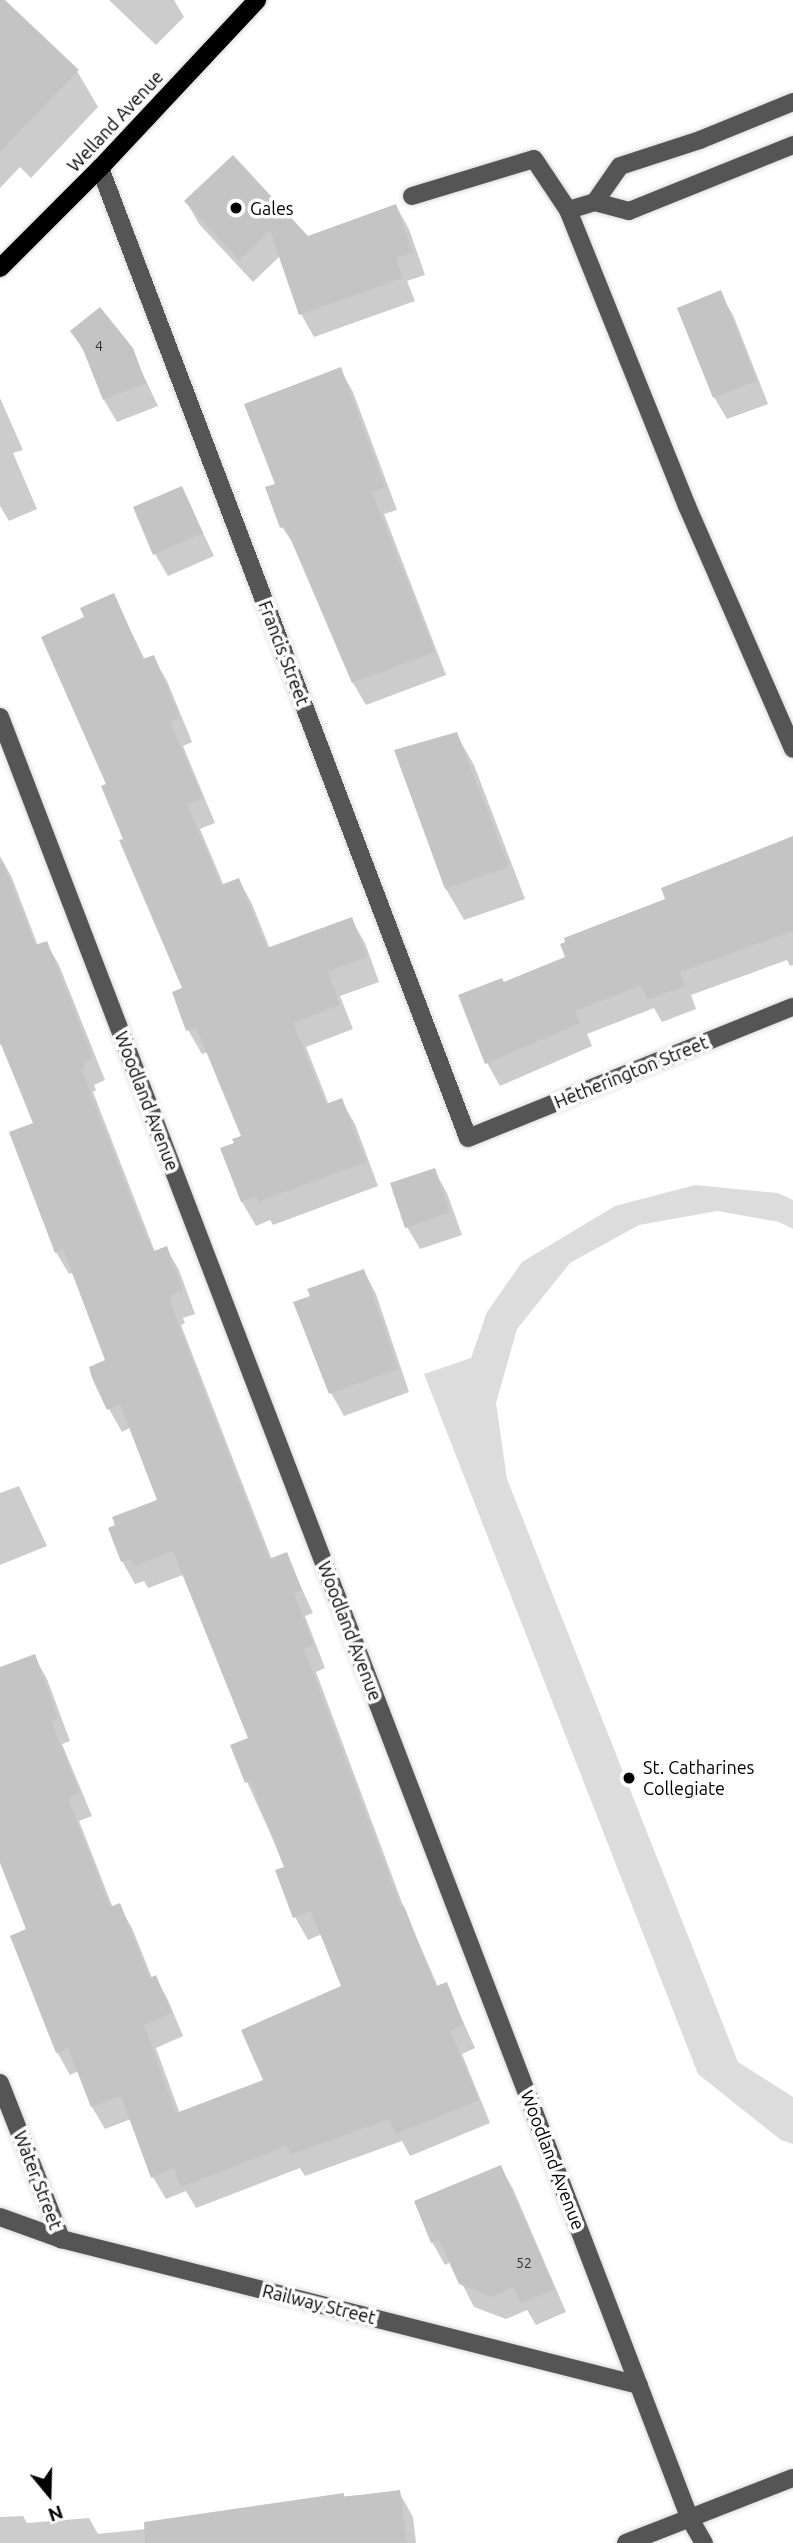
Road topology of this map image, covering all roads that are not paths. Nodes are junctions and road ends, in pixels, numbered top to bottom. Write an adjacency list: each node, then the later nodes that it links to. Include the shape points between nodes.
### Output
1 (257, 0): 4 (main road, Welland Avenue)
2 (793, 102): 6 (street, via 620,166)
3 (793, 145): 6 (street, via 629,211)
4 (100, 168): 8 (main road, Welland Avenue); 12 (street, Francis Street)
5 (412, 196): 7 (street, via 534,159)
6 (594, 202): 7 (street)
7 (568, 210): 10 (street, via 687,506)
8 (0, 268)
9 (0, 717): 16 (street, Woodland Avenue)
10 (793, 749)
11 (793, 1007): 12 (street, Hetherington Street)
12 (468, 1138)
13 (0, 2082): 15 (street, Water Street)
14 (0, 2217): 15 (street, Railway Street)
15 (61, 2239): 16 (street, Railway Street)
16 (639, 2385): 18 (street, Woodland Avenue)
17 (793, 2478): 18 (street)
18 (690, 2519): 19 (street); 20 (street, Woodland Avenue)
19 (626, 2543)
20 (704, 2543)

